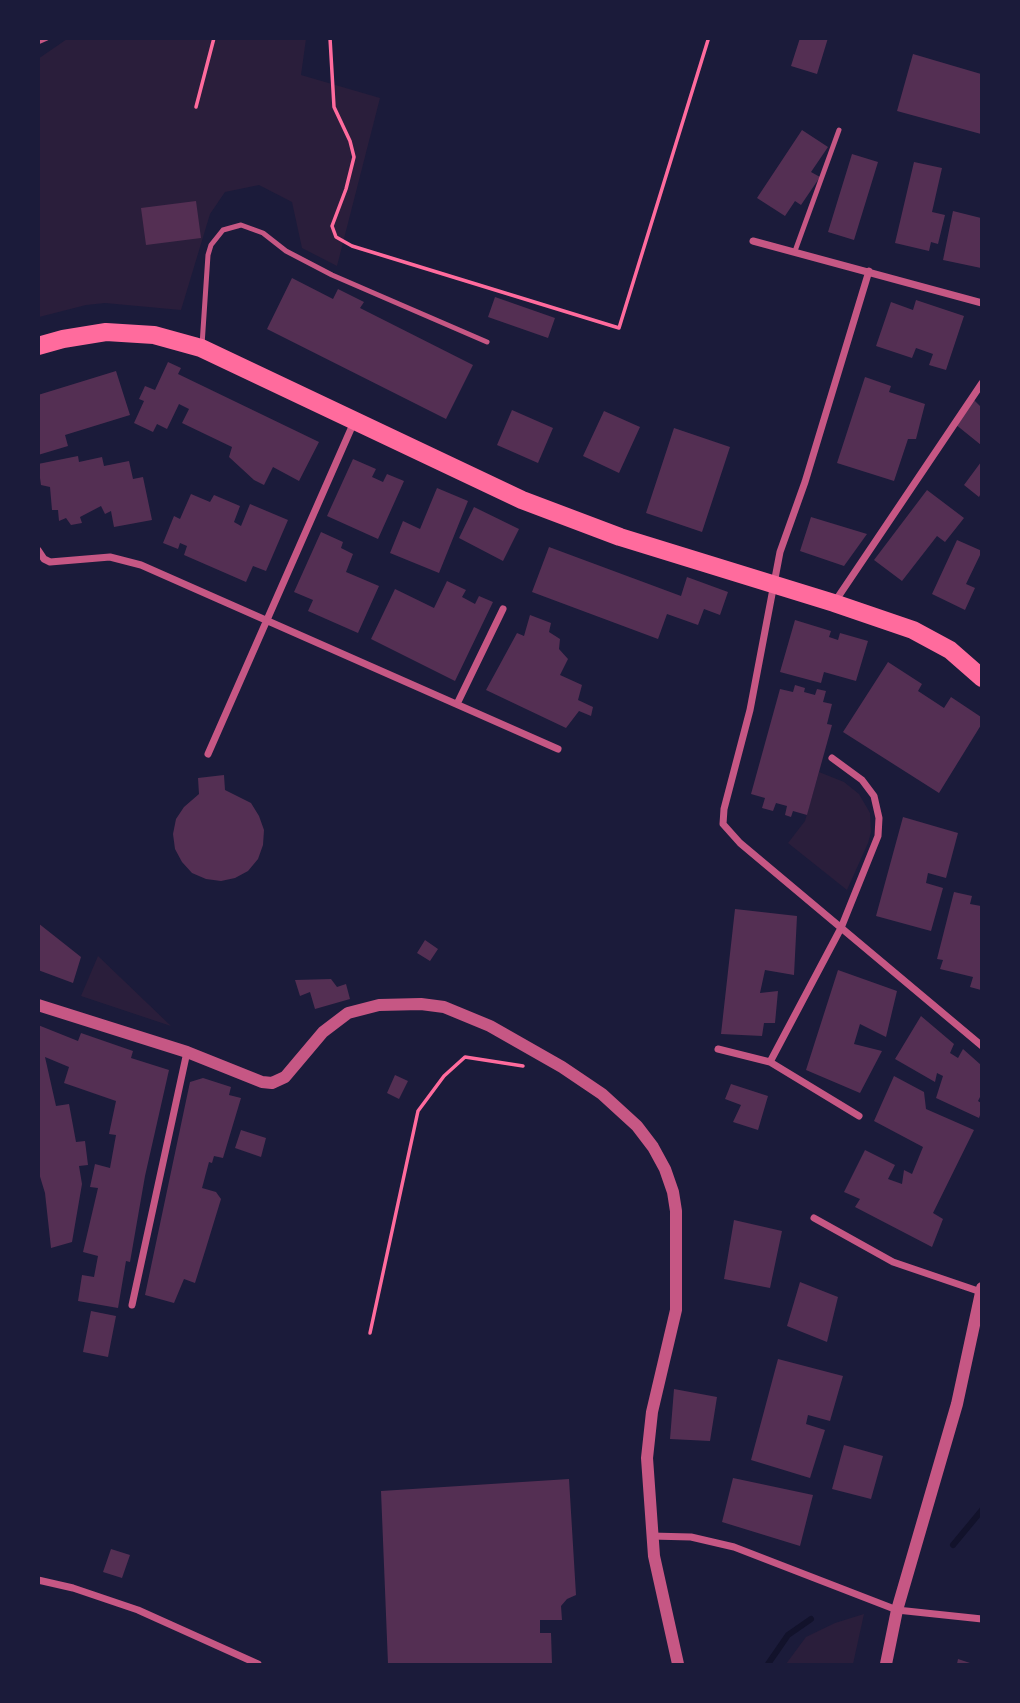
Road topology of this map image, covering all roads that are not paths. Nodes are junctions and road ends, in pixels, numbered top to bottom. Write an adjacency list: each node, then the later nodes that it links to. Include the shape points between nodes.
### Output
1 (47, 38): 2 (lane)
2 (38, 42)
3 (839, 130): 5 (lane)
4 (753, 241): 5 (street)
5 (795, 251): 6 (street)
6 (869, 271): 7 (street); 14 (street)
7 (982, 303)
8 (487, 342): 10 (lane, via 332,275 263,233 241,225 223,230 211,245)
9 (38, 346): 10 (main road, via 106,332 154,335)
10 (201, 348): 12 (main road)
11 (982, 383): 15 (street)
12 (354, 421): 14 (main road, via 560,515); 17 (street)
13 (38, 550): 17 (street, via 47,561 125,559)
14 (773, 584): 15 (main road); 23 (street, via 723,824 740,844)
15 (834, 603): 18 (main road, via 925,636 950,650)
16 (503, 609): 19 (street)
17 (264, 620): 19 (street); 21 (street)
18 (982, 678)
19 (457, 704): 20 (street)
20 (558, 749)
21 (208, 754)
22 (832, 758): 23 (street, via 868,787 877,803 880,824 877,842)
23 (841, 928): 25 (street); 28 (street)
24 (38, 1005): 27 (street)
25 (982, 1046)
26 (718, 1049): 28 (street)
27 (187, 1052): 32 (street); 33 (street, via 272,1083 285,1077 323,1032 348,1013 379,1005 444,1007 489,1026 569,1071 637,1126 668,1178 677,1230 676,1310 648,1446)
28 (770, 1062): 29 (street)
29 (859, 1116)
30 (814, 1218): 31 (street, via 886,1259)
31 (981, 1290): 35 (street, via 946,1446)
32 (132, 1306)
33 (651, 1536): 35 (street, via 691,1536 734,1547); 38 (street)
34 (38, 1580): 37 (street, via 138,1610)
35 (897, 1609): 36 (street); 39 (street)
36 (982, 1619)
37 (258, 1664)
38 (678, 1664)
39 (886, 1664)

